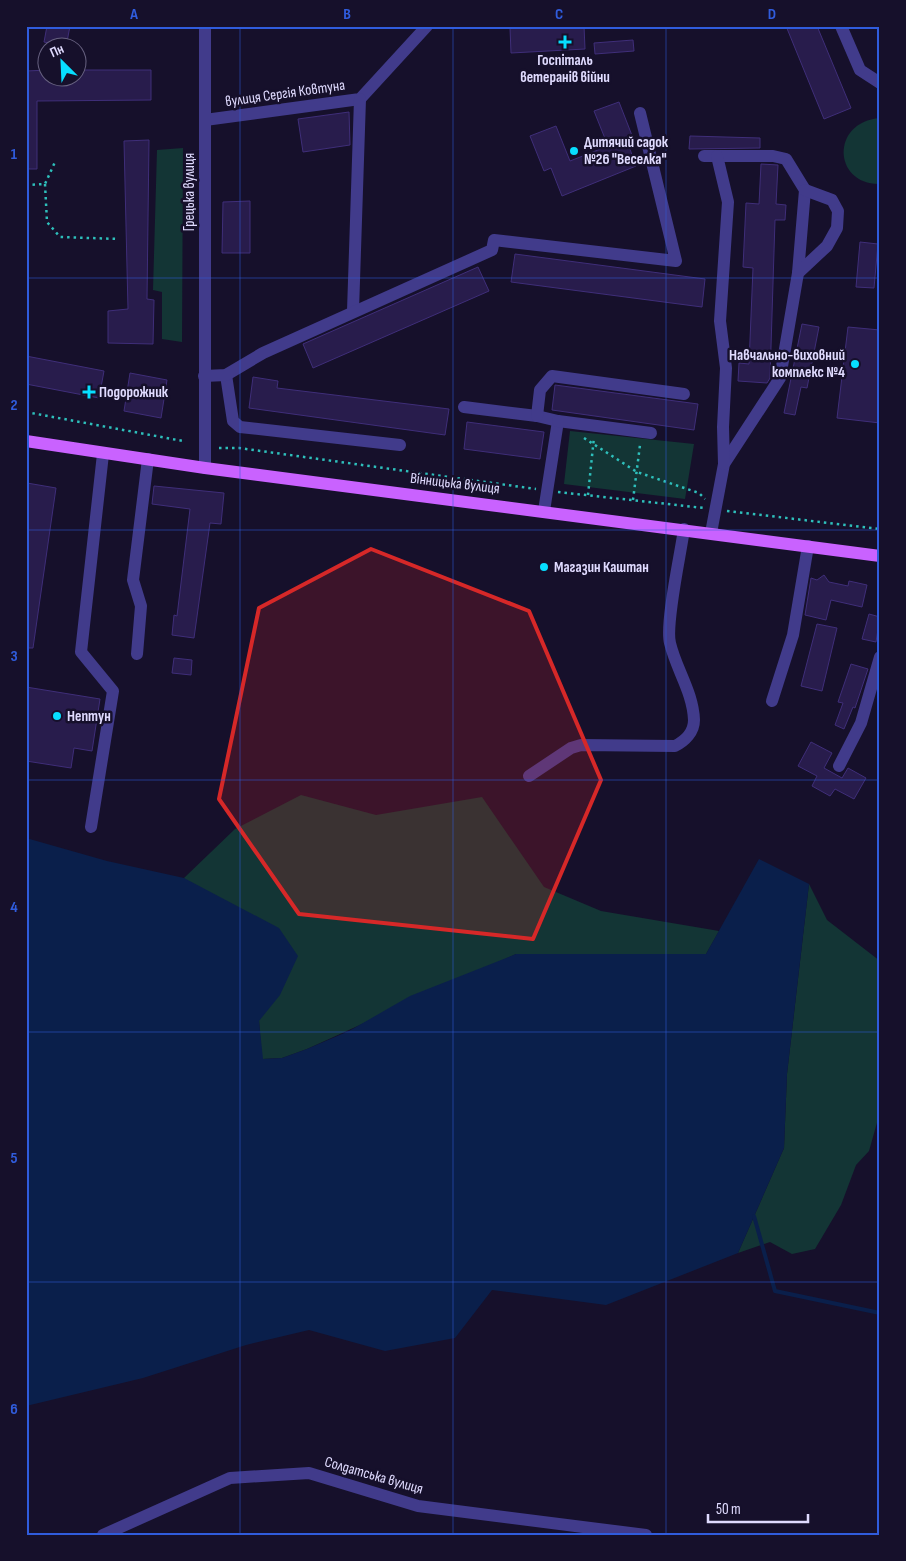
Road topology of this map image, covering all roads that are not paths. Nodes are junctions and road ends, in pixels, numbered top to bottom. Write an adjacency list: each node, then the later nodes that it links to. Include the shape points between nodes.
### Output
1 (205, 26): 7 (street, Грецька вулиця)
2 (427, 26): 5 (street, вулиця Сергія Ковтуна)
3 (841, 26): 4 (street, via 860,70)
4 (880, 83)
5 (360, 100): 7 (street, вулиця Сергія Ковтуна); 10 (street)
6 (640, 113): 10 (street, via 676,261 494,240 492,250)
7 (204, 120): 12 (street, Грецька вулиця)
8 (805, 190): 9 (street); 9 (street, via 832,200 838,211 837,228 827,246); 22 (street, via 786,159 710,156 728,202 720,322 726,368)
9 (798, 273): 22 (street, via 780,378)
10 (353, 311): 11 (street, via 263,353)
11 (226, 375): 12 (street); 19 (street, via 233,421 240,427)
12 (204, 376): 23 (street, Грецька вулиця)
13 (684, 394): 15 (street, via 552,376 540,390)
14 (464, 407): 15 (street)
15 (537, 416): 16 (street)
16 (562, 421): 17 (street); 24 (street)
17 (647, 432)
18 (26, 441): 20 (main road, Вінницька вулиця)
19 (400, 445)
20 (103, 454): 21 (main road, Вінницька вулиця); 34 (street, via 82,652 113,691)
21 (148, 460): 23 (main road, Вінницька вулиця); 29 (street, via 133,580 141,606)
22 (724, 464): 26 (street)
23 (205, 468): 24 (main road, Вінницька вулиця)
24 (544, 511): 25 (main road, Вінницька вулиця)
25 (684, 529): 26 (main road, Вінницька вулиця); 33 (street, via 669,637 689,691 694,720 692,730 675,746 581,745 571,748)
26 (711, 533): 27 (main road, Вінницька вулиця)
27 (808, 546): 28 (main road, Вінницька вулиця); 31 (street, via 793,635)
28 (880, 556)
29 (137, 654)
30 (880, 657): 32 (street, via 861,723)
31 (772, 702)
32 (839, 766)
33 (529, 776)
34 (91, 827)
35 (103, 1535): 36 (street, Солдатська вулиця, via 230,1478 309,1473 418,1506)
36 (646, 1535)

